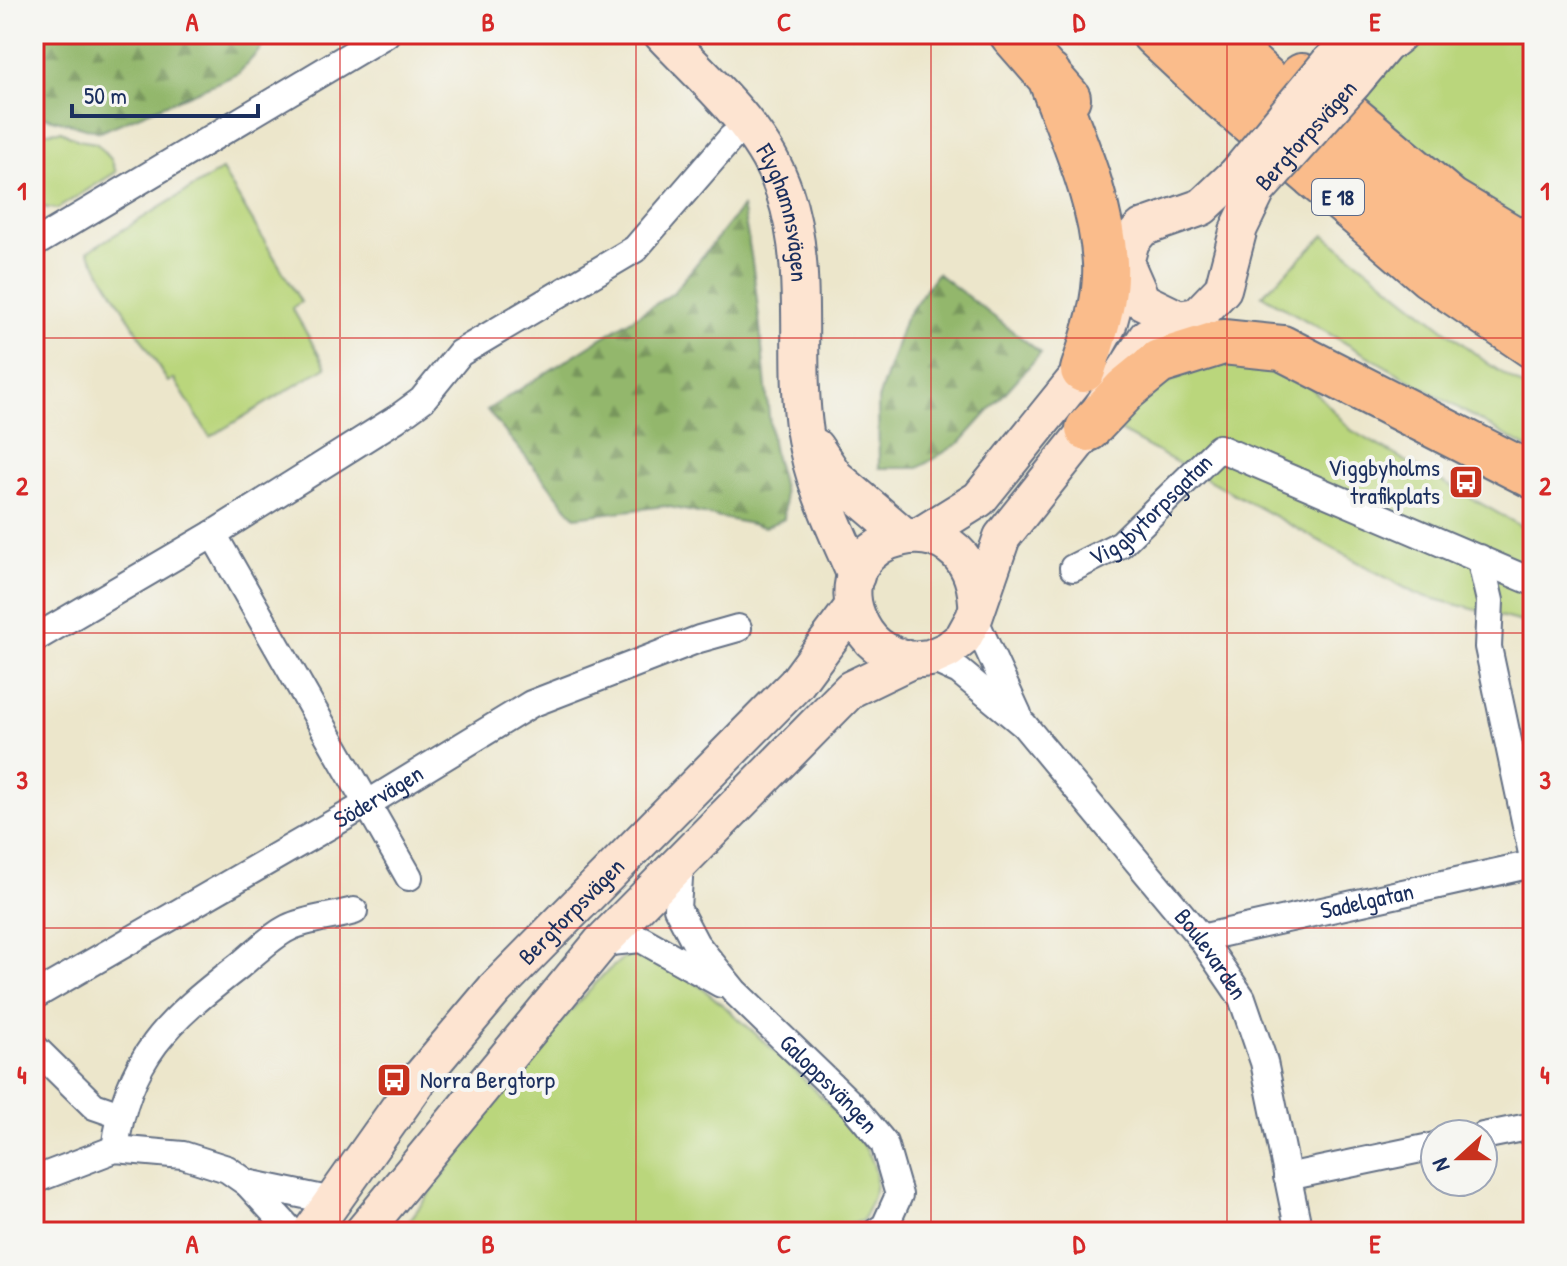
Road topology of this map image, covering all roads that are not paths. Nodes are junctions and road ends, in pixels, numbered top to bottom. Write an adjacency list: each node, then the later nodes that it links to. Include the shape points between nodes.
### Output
1 (386, 34): 13 (street)
2 (662, 34): 21 (main road, Flyghamnsvägen, via 747,123 784,190 798,259)
3 (1012, 34): 10 (highway)
4 (1154, 34): 18 (highway, E 18, via 1430,276)
5 (1216, 34): 16 (highway, E 18, via 1456,252)
6 (1252, 34): 14 (highway, via 1450,200)
7 (1359, 34): 9 (main road, Bergtorpsvägen)
8 (1399, 34): 9 (main road, Bergtorpsvägen)
9 (1341, 73): 12 (main road, Bergtorpsvägen, bridge)
10 (1049, 75): 15 (highway, via 1082,115 1114,184); 19 (highway, via 1092,191 1105,264 1099,321)
11 (731, 138): 24 (street, via 635,249 460,353 405,413)
12 (1248, 181): 15 (main road, Bergtorpsvägen, via 1202,207 1142,228); 17 (main road, Bergtorpsvägen, via 1223,289)
13 (34, 244)
14 (1533, 250)
15 (1128, 251): 17 (main road, via 1142,301); 19 (main road, Bergtorpsvägen, via 1108,325)
16 (1533, 301)
17 (1188, 317): 20 (main road, Bergtorpsvägen, via 1147,337); 22 (highway, via 1238,319 1285,333)
18 (1533, 346)
19 (1083, 370): 25 (main road, Bergtorpsvägen, via 979,499)
20 (1088, 429): 22 (highway, via 1159,362 1223,342 1282,348); 30 (main road, Bergtorpsvägen, via 1002,537)
21 (804, 433): 25 (main road, via 835,477); 29 (main road, Flyghamnsvägen)
22 (1483, 450): 23 (highway)
23 (1533, 476)
24 (213, 534): 32 (street); 35 (street)
25 (912, 535): 29 (main road, Bergtorpsvägen, via 887,541 867,557); 30 (main road, via 955,549 968,564 976,582)
26 (1480, 558): 27 (street, Viggbytorpsgatan, via 1219,448 1121,544); 28 (street, Viggbytorpsgatan); 36 (street, via 1490,601 1488,647)
27 (1073, 568)
28 (1533, 582)
29 (854, 591): 33 (main road, via 863,632 876,646 892,655); 53 (main road, Bergtorpsvägen, via 796,684 495,989 420,1078)
30 (976, 610): 33 (main road, Bergtorpsvägen, via 963,638 948,650); 34 (street, Boulevarden)
31 (738, 628): 35 (street, Södervägen, via 531,704)
32 (34, 639)
33 (920, 659): 34 (street, Boulevarden, via 959,671); 37 (main road, Bergtorpsvägen, via 851,689)
34 (1024, 725): 40 (street, Boulevarden)
35 (367, 804): 38 (street); 43 (street, Södervägen)
36 (1533, 861): 40 (street, Sadelgatan)
37 (680, 864): 41 (main road, Bergtorpsvägen); 42 (street, Galoppsvängen, via 677,908 696,944)
38 (409, 877)
39 (354, 911): 45 (street, via 288,928 201,995 156,1037)
40 (1201, 938): 50 (street, Boulevarden, via 1242,998 1264,1062)
41 (601, 943): 42 (street, Galoppsvängen, via 641,939); 56 (main road, Bergtorpsvägen)
42 (734, 991): 57 (street, Galoppsvängen, via 884,1143 899,1195 885,1226)
43 (34, 996)
44 (34, 1047): 45 (street, via 94,1106)
45 (120, 1115): 48 (street)
46 (1533, 1126): 47 (street)
47 (1499, 1133)
48 (115, 1149): 51 (street); 52 (street, via 183,1155 227,1169)
49 (1419, 1149): 50 (street)
50 (1287, 1177): 58 (street, Boulevarden)
51 (34, 1180)
52 (247, 1183): 53 (street); 54 (street)
53 (333, 1201): 55 (main road, Bergtorpsvägen)
54 (292, 1232)
55 (311, 1232)
56 (363, 1232)
57 (876, 1232)
58 (1299, 1232)

